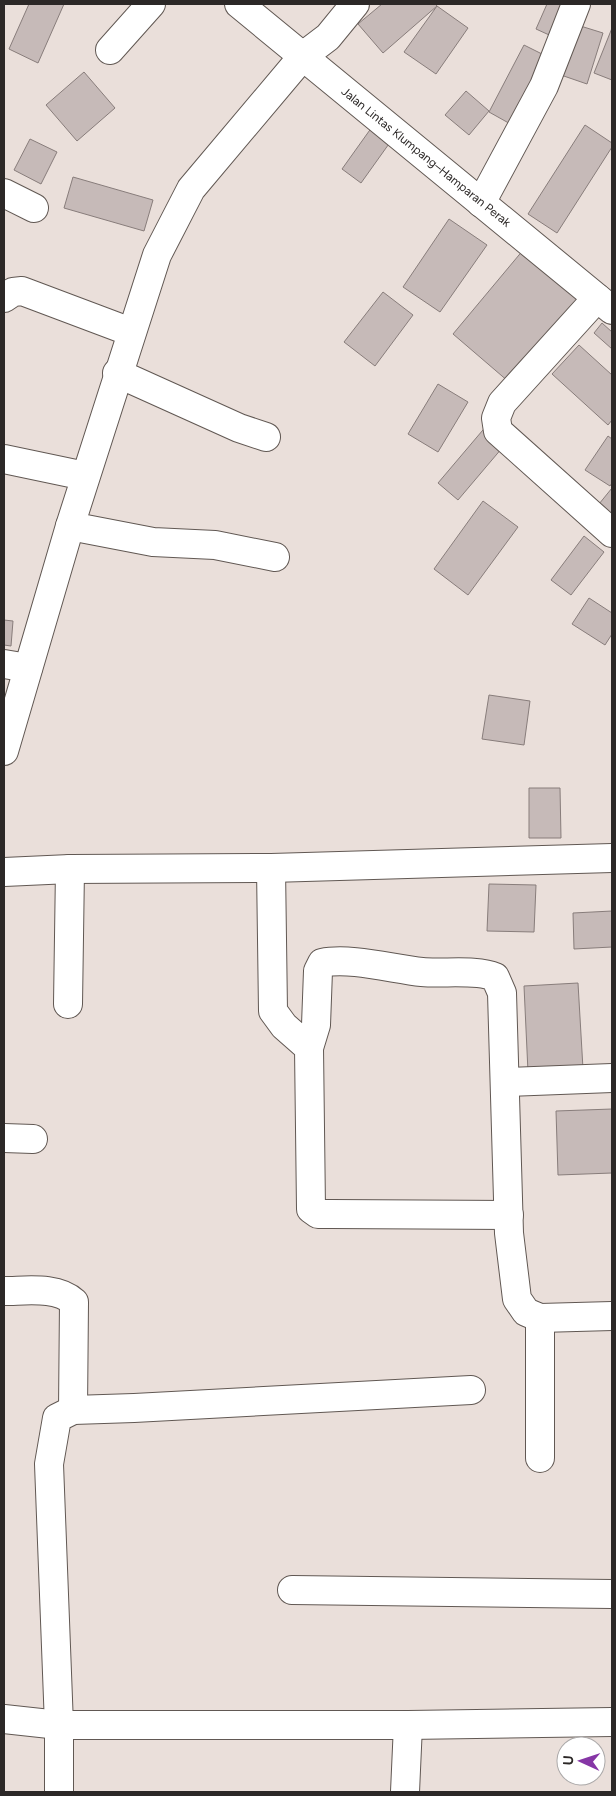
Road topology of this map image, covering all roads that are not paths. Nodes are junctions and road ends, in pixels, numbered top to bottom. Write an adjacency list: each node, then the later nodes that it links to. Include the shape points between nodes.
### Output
1 (151, 4): 5 (street)
2 (239, 4): 6 (street, Jalan Lintas Klumpang–Hamparan Perak)
3 (355, 4): 6 (street, via 328,36)
4 (576, 4): 8 (street, via 544,86)
5 (110, 50)
6 (303, 56): 8 (street, Jalan Lintas Klumpang–Hamparan Perak); 12 (street, via 191,189 157,255)
7 (4, 193): 9 (street)
8 (481, 203): 11 (street, Jalan Lintas Klumpang–Hamparan Perak)
9 (34, 208)
10 (4, 298): 12 (street, via 22,291)
11 (605, 304): 18 (street, via 502,403 496,418 498,431)
12 (131, 332): 13 (street)
13 (117, 373): 14 (street); 16 (street)
14 (266, 438)
15 (4, 459): 16 (street)
16 (85, 476): 17 (street)
17 (70, 526): 19 (street, via 153,542 215,545); 20 (street)
18 (612, 533)
19 (275, 557)
20 (16, 666): 21 (street)
21 (4, 751)
22 (612, 858): 23 (street)
23 (271, 868): 24 (street); 27 (street, via 273,1011 284,1026)
24 (70, 869): 25 (street); 26 (street)
25 (4, 872)
26 (68, 1004)
27 (309, 1048): 29 (street, via 316,1025 318,970 322,963 491,975 498,980 502,993); 32 (street, via 310,1209 318,1214)
28 (612, 1078): 29 (street)
29 (505, 1082): 32 (street)
30 (4, 1138): 31 (street)
31 (33, 1139)
32 (509, 1215): 35 (street, via 518,1299 526,1312)
33 (4, 1291): 37 (street, via 55,1292 68,1296 74,1302)
34 (612, 1316): 35 (street)
35 (540, 1318): 38 (street)
36 (471, 1390): 37 (street)
37 (73, 1410): 43 (street, via 57,1418 49,1464)
38 (540, 1458)
39 (292, 1590): 40 (street)
40 (612, 1594)
41 (4, 1719): 43 (street)
42 (612, 1722): 44 (street)
43 (59, 1725): 44 (street); 45 (street)
44 (408, 1725): 46 (street)
45 (59, 1792)
46 (405, 1792)

